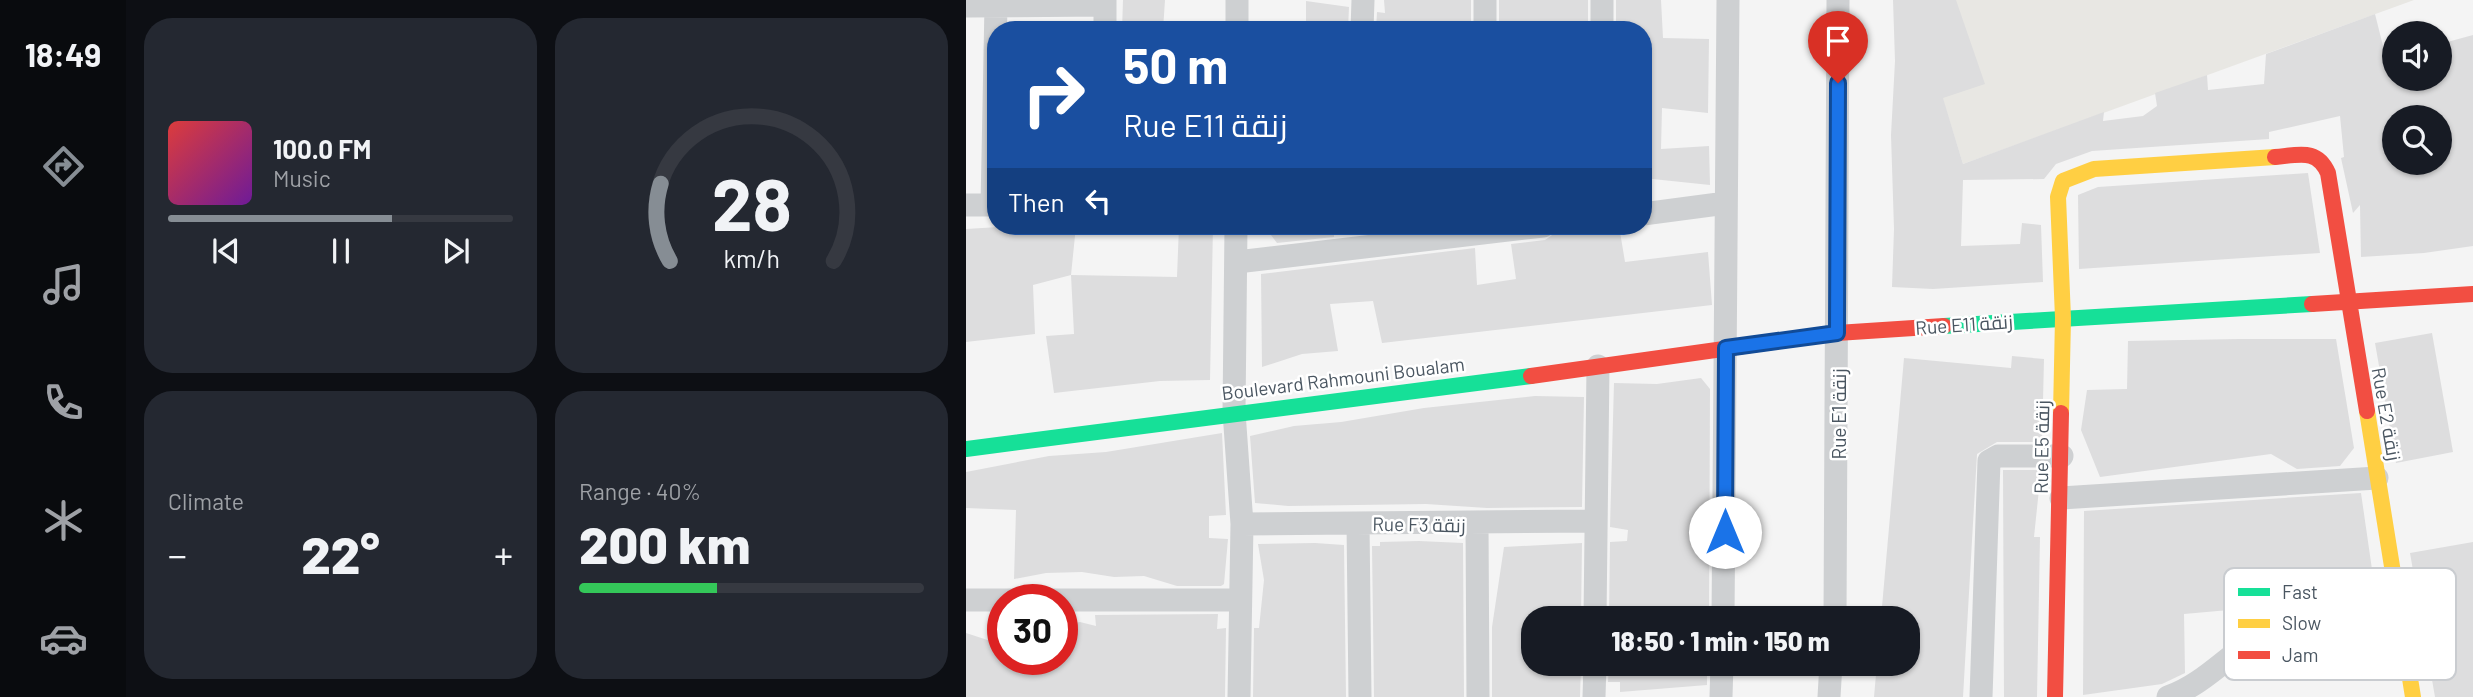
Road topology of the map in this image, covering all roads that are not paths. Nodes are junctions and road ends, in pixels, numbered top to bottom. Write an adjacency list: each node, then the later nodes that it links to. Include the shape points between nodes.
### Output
1 (1237, 0): 12 (street)
2 (1363, 0): 13 (street)
3 (1485, 0): 14 (street)
4 (1602, 0): 15 (street)
5 (1728, 0): 17 (street)
6 (1838, 0): 28 (street, Rue E1 زنقة)
7 (1105, 3): 8 (street); 11 (street)
8 (996, 5): 9 (street); 10 (street)
9 (966, 6)
10 (996, 21)
11 (1105, 21)
12 (1237, 21)
13 (1362, 21)
14 (1485, 21)
15 (1602, 21)
16 (2058, 197): 26 (street, Rue E2 زنقة, via 2063,181 2094,169 2318,156 2328,173); 27 (street, Rue E5 زنقة)
17 (1726, 203): 20 (street); 29 (street)
18 (966, 205): 19 (street)
19 (987, 205)
20 (1652, 213)
21 (1237, 235): 24 (street)
22 (1377, 235): 23 (street)
23 (1359, 236): 24 (street)
24 (1237, 262): 31 (street)
25 (2473, 294): 26 (street, Rue E11 زنقة)
26 (2346, 299): 27 (street, Rue E11 زنقة); 34 (street, Rue E2 زنقة)
27 (2063, 318): 28 (street, Rue E11 زنقة); 33 (street, Rue E5 زنقة)
28 (1837, 333): 29 (street, Rue E11 زنقة); 45 (street, Rue E1 زنقة)
29 (1726, 348): 30 (street, Boulevard Rahmouni Boualam); 44 (street)
30 (1598, 366): 31 (street, Boulevard Rahmouni Boualam); 36 (street)
31 (1234, 412): 32 (street, Boulevard Rahmouni Boualam); 38 (street)
32 (966, 449)
33 (2062, 456): 35 (street, Rue E5 زنقة); 56 (street, via 1998,456 1989,461)
34 (2377, 478): 35 (street); 40 (street, Rue E2 زنقة)
35 (2061, 498): 57 (street, Rue E5 زنقة)
36 (1596, 521): 39 (street, Rue F3 زنقة); 43 (street)
37 (1358, 523): 38 (street, Rue F3 زنقة); 39 (street, Rue F3 زنقة); 51 (street)
38 (1242, 524): 42 (street)
39 (1477, 524): 52 (street)
40 (2392, 568)
41 (966, 600): 42 (street)
42 (1241, 600): 50 (street)
43 (1595, 606)
44 (1723, 606)
45 (1835, 606)
46 (2224, 662): 58 (street)
47 (1595, 676): 53 (street)
48 (1722, 676): 54 (street)
49 (1830, 676): 55 (street)
50 (1239, 697)
51 (1360, 697)
52 (1478, 697)
53 (1594, 697)
54 (1721, 697)
55 (1829, 697)
56 (1981, 697)
57 (2055, 697)
58 (2168, 697)

